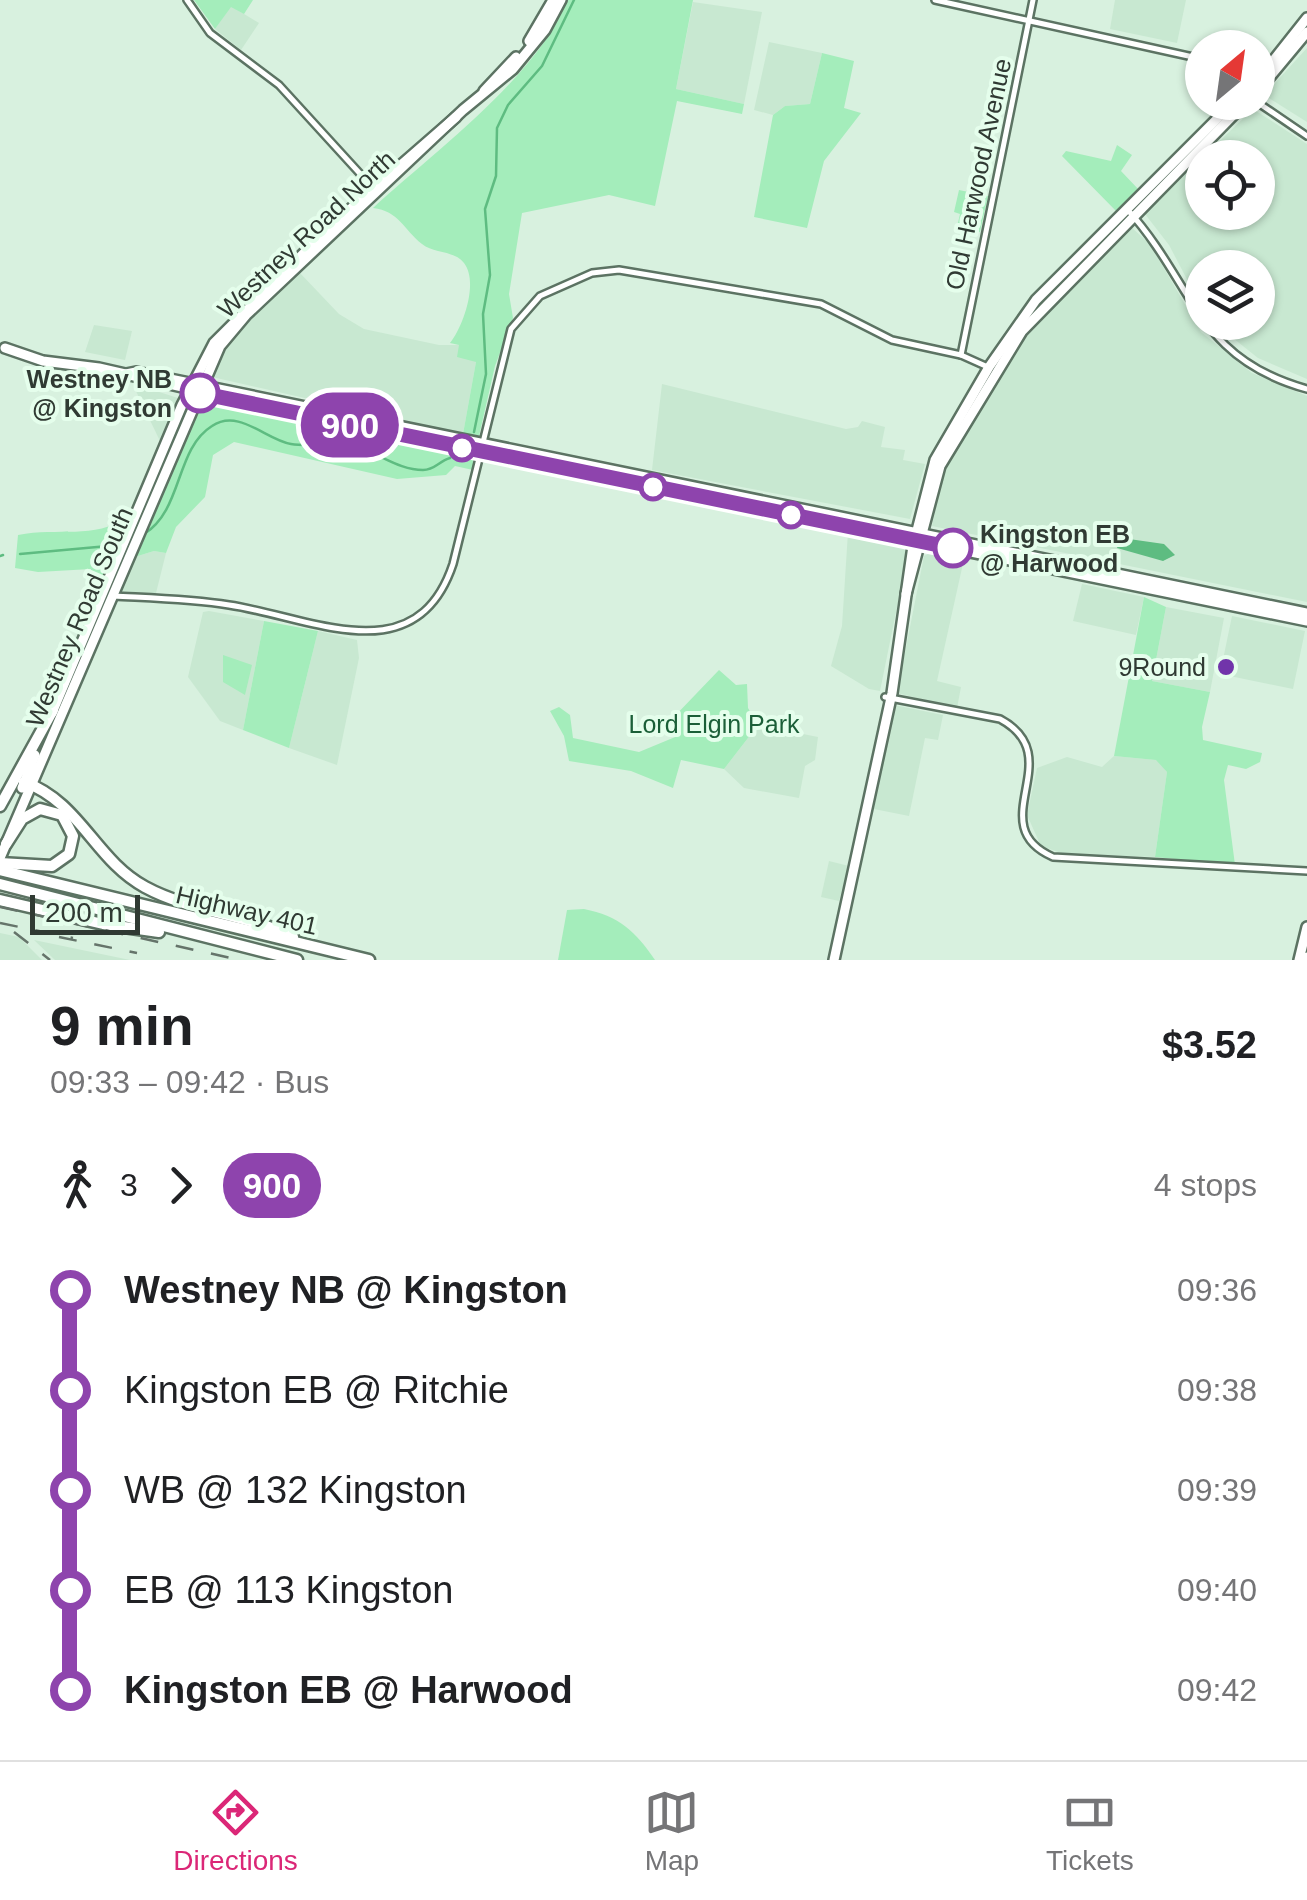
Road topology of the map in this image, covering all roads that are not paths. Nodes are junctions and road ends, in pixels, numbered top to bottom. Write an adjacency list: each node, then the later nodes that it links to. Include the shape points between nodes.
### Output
1 (187, 0): 17 (street, via 208,30 278,86)
2 (553, 0): 12 (main road, Westney Road North, via 527,44)
3 (561, 0): 12 (main road, Westney Road North, via 529,51)
4 (934, 0): 7 (street)
5 (1033, 0): 7 (street, Old Harwood Avenue)
6 (1307, 18): 10 (main road)
7 (1030, 19): 9 (street); 21 (street, Old Harwood Avenue)
8 (1307, 32): 11 (main road)
9 (1185, 55)
10 (1275, 58)
11 (1275, 70)
12 (484, 91): 17 (main road, Westney Road North)
13 (1275, 114): 16 (street)
14 (1217, 120): 18 (main road)
15 (1227, 120): 18 (main road)
16 (1307, 136)
17 (376, 190): 19 (main road, Westney Road North)
18 (1130, 213): 23 (main road, via 1049,298); 27 (street, via 1222,344 1258,370)
19 (291, 269): 22 (main road, Westney Road North); 26 (main road, Westney Road North, via 219,335)
20 (2, 348): 24 (main road)
21 (961, 356): 23 (street); 30 (street, via 892,340 821,304 620,270 592,272 540,296 519,314 505,344)
22 (209, 365): 26 (main road, Westney Road North); 28 (main road, via 212,379)
23 (993, 370): 31 (main road, via 940,466)
24 (126, 374): 25 (main road); 26 (main road)
25 (167, 386): 26 (main road); 29 (main road)
26 (195, 387): 28 (main road); 29 (main road, Westney Road South); 30 (main road); 33 (main road, Westney Road South)
27 (1307, 389)
28 (230, 390): 30 (main road)
29 (182, 405): 33 (main road, Westney Road South)
30 (483, 447): 32 (main road); 34 (main road); 38 (street, via 446,586 432,606 402,627 354,631 226,604)
31 (923, 515): 32 (main road); 35 (main road); 36 (main road)
32 (901, 529): 35 (main road)
33 (134, 532): 38 (main road, Westney Road South)
34 (888, 535): 35 (main road); 37 (main road)
35 (918, 537): 36 (main road); 37 (main road)
36 (940, 541): 37 (main road); 39 (main road); 40 (main road)
37 (914, 558): 41 (main road)
38 (106, 596): 42 (main road, Westney Road South); 43 (main road, Westney Road South)
39 (1307, 613)
40 (1307, 621)
41 (888, 698): 47 (street, via 1014,726 1031,764 1021,822 1032,844 1053,857); 53 (main road)
42 (53, 710): 43 (main road, Westney Road South); 44 (highway)
43 (27, 783): 45 (main road, Westney Road South); 52 (highway, via 66,804 108,858 145,887)
44 (0, 806)
45 (3, 842): 46 (main road, Westney Road South); 46 (highway, via 40,809 62,815 72,836 69,854 52,866)
46 (1, 865): 52 (highway, Highway 401)
47 (1307, 872)
48 (0, 884): 51 (highway, Highway 401)
49 (0, 900): 51 (highway)
50 (1307, 927): 54 (main road)
51 (219, 942): 55 (highway, Highway 401)
52 (307, 944): 56 (highway, Highway 401)
53 (837, 958)
54 (1304, 959)
55 (297, 960)
56 (369, 960)

